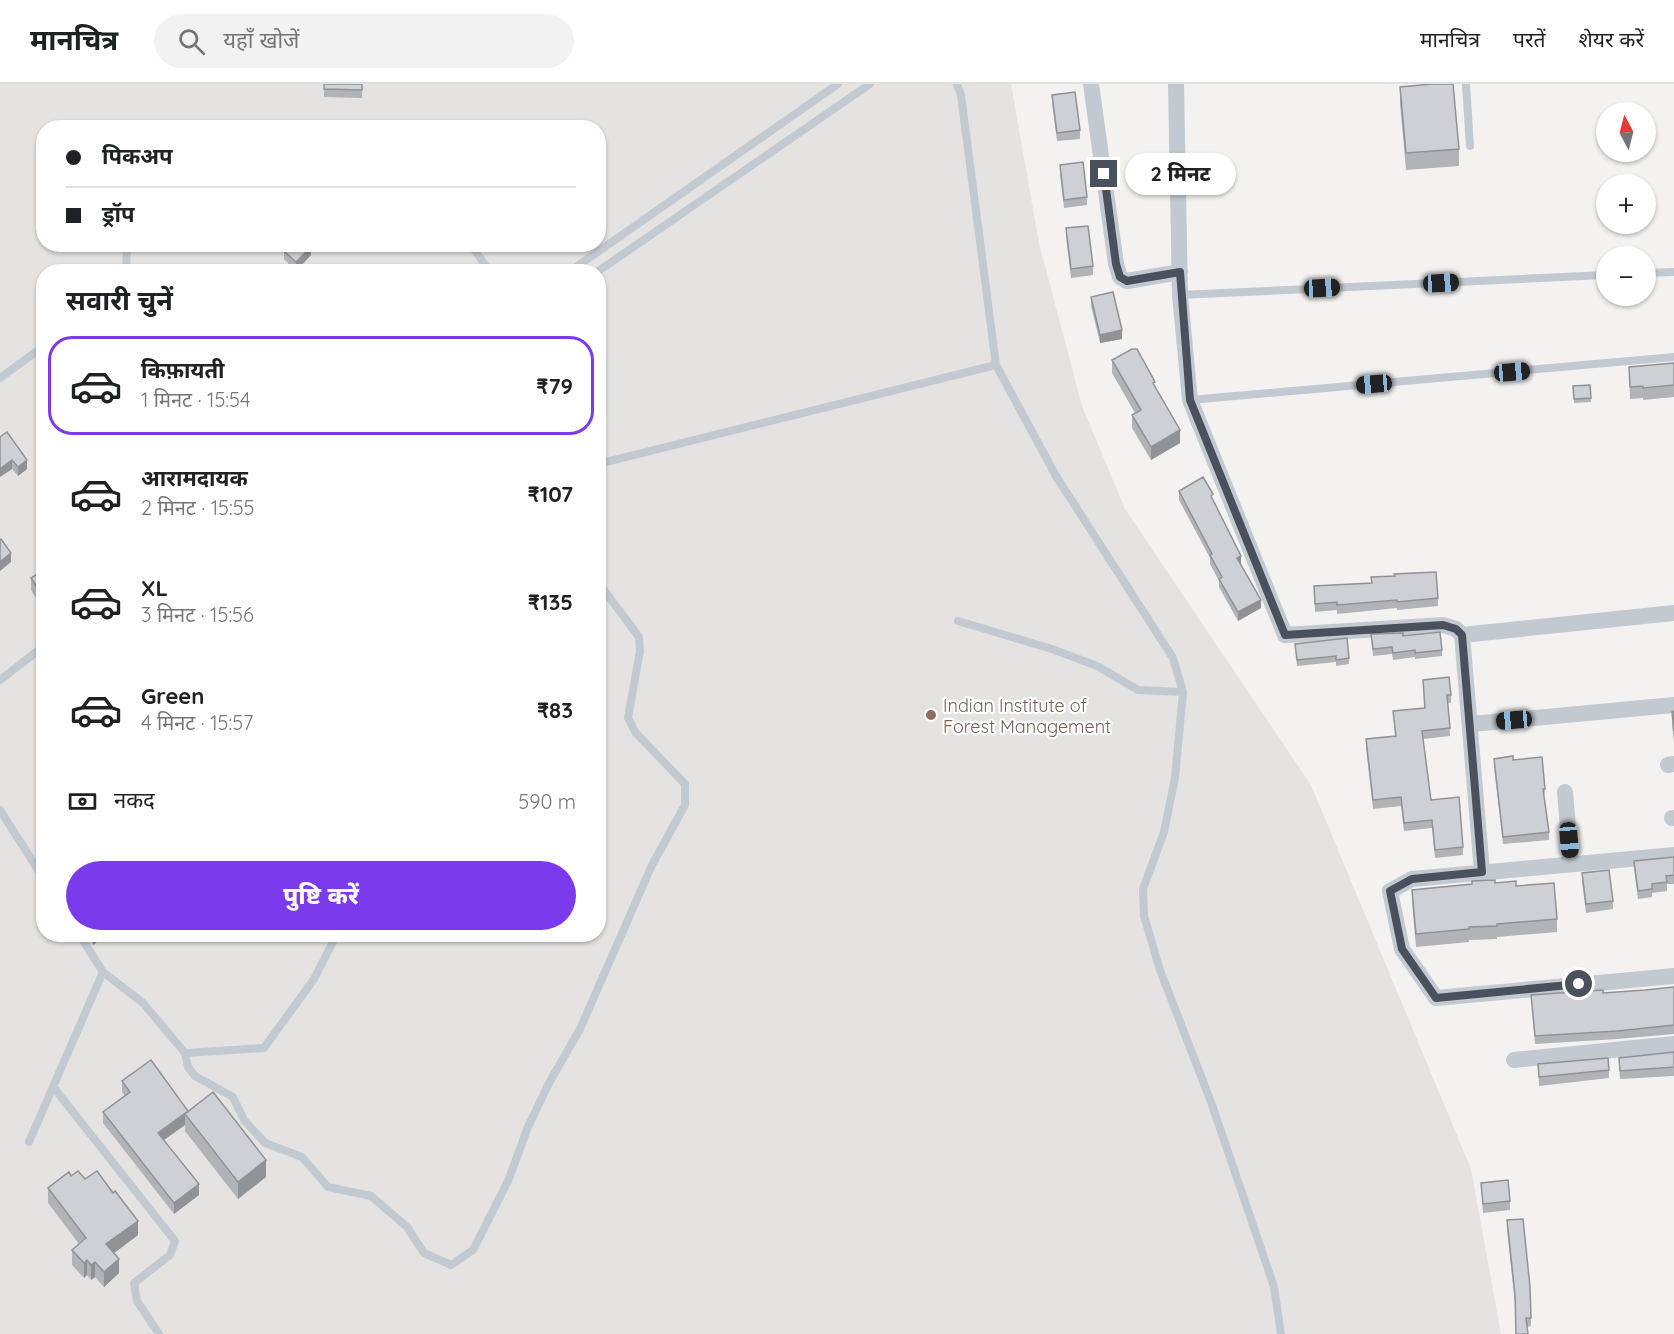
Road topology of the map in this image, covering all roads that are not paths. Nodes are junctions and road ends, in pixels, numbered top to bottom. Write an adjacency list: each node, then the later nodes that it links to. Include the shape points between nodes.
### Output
1 (838, 84): 8 (lane)
2 (870, 84): 11 (lane)
3 (957, 84): 19 (lane)
4 (1091, 84): 12 (street, via 1120,277 1127,281)
5 (1176, 84): 12 (street)
6 (1466, 84): 7 (lane)
7 (1470, 146)
8 (606, 246)
9 (598, 252): 10 (lane)
10 (580, 264)
11 (606, 266)
12 (1180, 272): 16 (street)
13 (1674, 272): 14 (lane)
14 (1656, 273)
15 (1596, 275): 16 (lane)
16 (1180, 295): 21 (street)
17 (36, 352): 20 (lane)
18 (1674, 357): 21 (lane)
19 (996, 365): 22 (lane); 29 (lane, via 1056,476 1173,657)
20 (0, 378)
21 (1190, 400): 26 (street, via 1285,635 1443,625)
22 (606, 462)
23 (606, 593): 43 (lane, via 639,637 628,718 636,732 685,783 685,805 652,865 580,1029 532,1118 508,1181 473,1250 451,1264 424,1253 407,1227 371,1196 328,1187 302,1157 265,1143 244,1120 233,1097 195,1076)
24 (1674, 613): 26 (street)
25 (958, 621): 29 (lane, via 1097,666 1138,690)
26 (1462, 635): 31 (street)
27 (36, 652): 28 (lane)
28 (0, 680)
29 (1183, 692): 48 (lane, via 1174,778 1164,832 1143,890 1144,916 1274,1287)
30 (1674, 705): 31 (street)
31 (1471, 724): 37 (street)
32 (1565, 792): 35 (street)
33 (0, 810): 36 (lane)
34 (1674, 855): 35 (street)
35 (1571, 864): 37 (street)
36 (36, 866)
37 (1482, 872): 41 (street, via 1412,879 1390,891 1402,949 1436,998)
38 (84, 942): 40 (lane)
39 (333, 942): 43 (lane, via 315,979 264,1048)
40 (103, 972): 43 (lane, via 142,1003); 45 (lane)
41 (1674, 976)
42 (1674, 1044): 44 (street)
43 (184, 1053)
44 (1514, 1060)
45 (54, 1088): 46 (lane); 47 (lane, via 175,1241 170,1255 134,1283 137,1300)
46 (29, 1142)
47 (159, 1334)
48 (1281, 1334)

